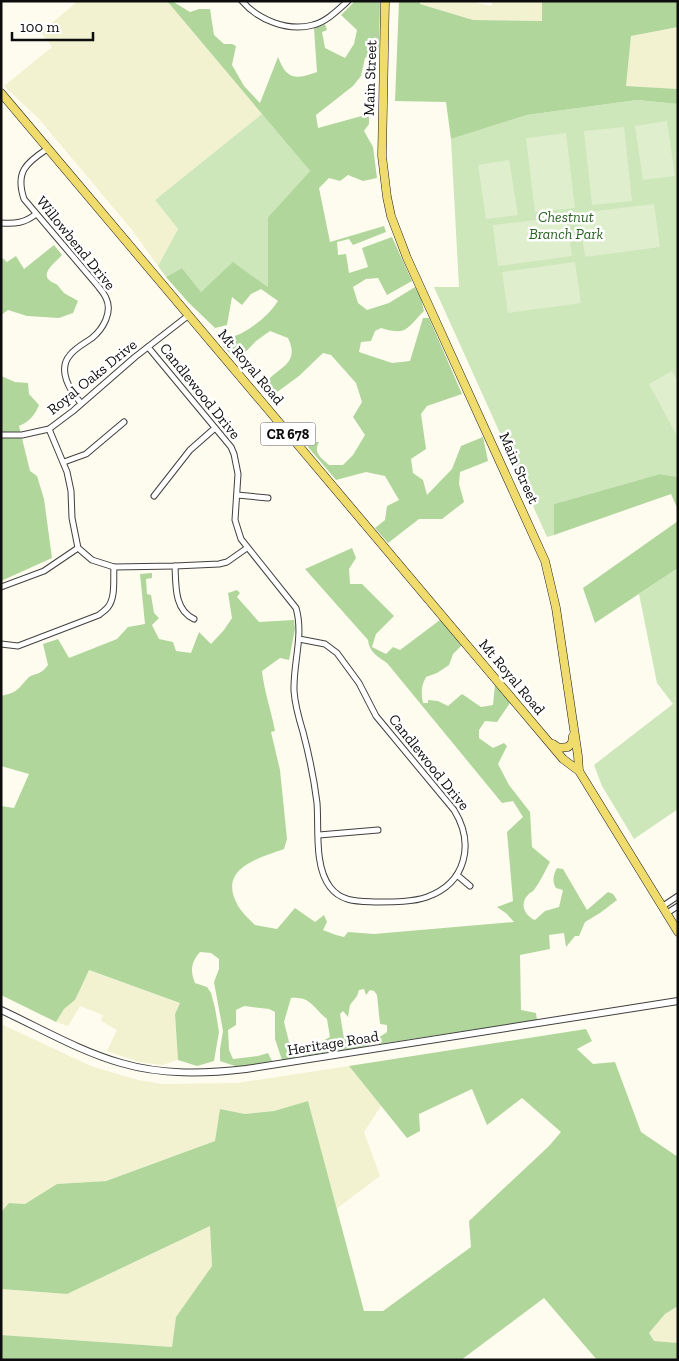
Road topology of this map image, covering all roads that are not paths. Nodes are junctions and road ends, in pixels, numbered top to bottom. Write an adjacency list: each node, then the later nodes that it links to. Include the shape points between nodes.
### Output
1 (242, 1): 2 (street, via 249,10 265,19 296,28 314,25)
2 (348, 1)
3 (386, 1): 27 (main road, Main Street, via 382,156 391,216 407,258 545,561 556,608)
4 (1, 93): 5 (main road, Mt Royal Road / CR 678)
5 (47, 149): 6 (street, Willowbend Drive, via 32,159 20,180 24,199); 8 (main road, Mt Royal Road / CR 678)
6 (36, 214): 7 (street, via 22,223); 10 (street, Willowbend Drive, via 107,298 106,322 94,337 69,355 66,363 67,384)
7 (1, 223)
8 (190, 315): 9 (street, Royal Oaks Drive); 28 (main road, Mt Royal Road / CR 678)
9 (148, 347): 10 (street, Royal Oaks Drive); 12 (street, Candlewood Drive)
10 (81, 403): 13 (street, Royal Oaks Drive)
11 (124, 422): 15 (street, via 86,454)
12 (215, 428): 16 (street, Candlewood Drive, via 234,454 238,474); 17 (street, via 190,450)
13 (48, 429): 14 (street, Royal Oaks Drive, via 22,435); 15 (street)
14 (1, 435)
15 (64, 462): 19 (street, via 70,480)
16 (237, 495): 18 (street); 20 (street, Candlewood Drive, via 236,524)
17 (154, 496)
18 (268, 498)
19 (78, 548): 22 (street, via 92,560); 23 (street, via 49,568)
20 (248, 548): 21 (street, via 227,562); 25 (street, Candlewood Drive, via 296,608)
21 (175, 566): 22 (street); 24 (street, via 179,604 188,616)
22 (114, 567): 26 (street, via 111,601 99,614 18,646)
23 (1, 587)
24 (194, 618)
25 (299, 639): 31 (street, Candlewood Drive, via 294,693 312,769); 32 (street, Candlewood Drive, via 325,644 337,653 359,683 376,716 454,810 462,822 465,844)
26 (1, 644)
27 (573, 721): 28 (main road, via 573,738 568,747 558,748); 29 (main road, Main Street)
28 (548, 740): 29 (main road, Mt Royal Road / CR 678, via 566,762)
29 (579, 771): 36 (main road, Main Street)
30 (378, 830): 31 (street)
31 (319, 835): 32 (street, Candlewood Drive, via 324,878 339,897 348,900 382,902 425,898 448,886)
32 (457, 875): 33 (street)
33 (470, 886)
34 (678, 896): 36 (street)
35 (678, 906): 36 (street)
36 (665, 909): 37 (main road, Main Street)
37 (678, 932)
38 (678, 1001): 39 (street, Heritage Road, via 246,1069 200,1073 154,1070 119,1062)
39 (1, 1010)

